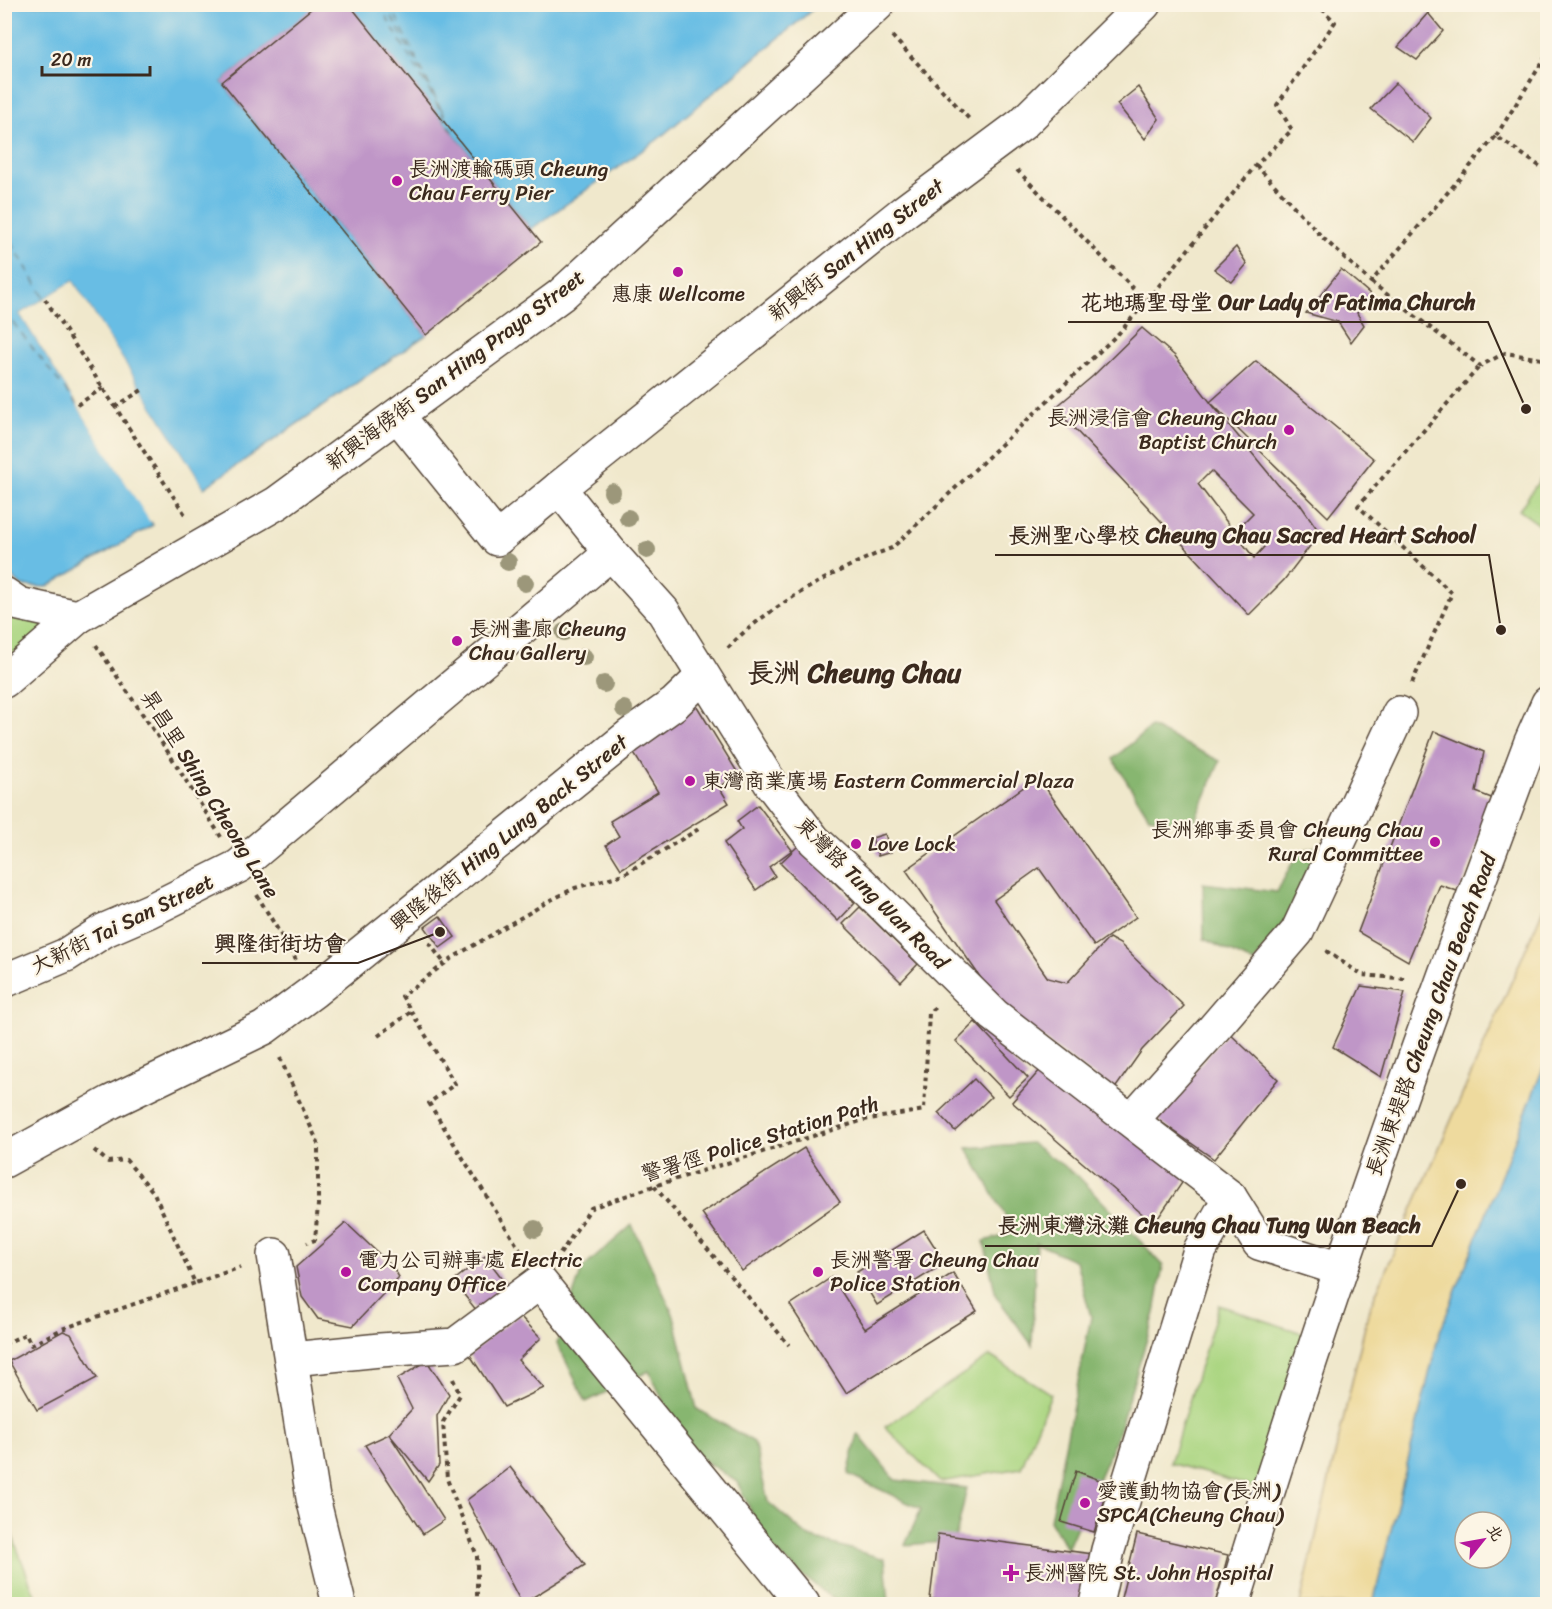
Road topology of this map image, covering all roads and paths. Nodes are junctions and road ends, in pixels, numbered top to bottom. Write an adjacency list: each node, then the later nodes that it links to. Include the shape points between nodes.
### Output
1 (878, 4): 16 (street, 新興海傍街 San Hing Praya Street, via 561,295)
2 (1144, 4): 17 (street, 新興街 San Hing Street, via 1022,124 905,210)
3 (1317, 4): 6 (path, via 1335,22 1277,105 1292,130)
4 (1548, 53): 5 (path)
5 (1496, 136): 7 (path); 8 (path)
6 (1256, 165): 8 (path, via 1323,238); 22 (path, via 1119,333 892,548 863,559 785,603 740,634)
7 (1548, 172)
8 (1371, 282): 11 (path)
9 (45, 299): 12 (path)
10 (1548, 360): 11 (path, via 1505,353)
11 (1480, 366): 25 (path, via 1358,506 1452,593)
12 (104, 388): 14 (path); 15 (path)
13 (142, 390): 15 (path)
14 (77, 405)
15 (116, 407): 18 (path)
16 (398, 416): 17 (street, via 496,539); 18 (street, 新興海傍街 San Hing Praya Street, via 277,503)
17 (559, 488): 19 (street, 東灣路 Tung Wan Road)
18 (204, 544): 21 (street, 新興海傍街 San Hing Praya Street)
19 (611, 553): 22 (street, 東灣路 Tung Wan Road, via 663,611); 27 (street, 大新街 Tai San Street)
20 (4, 594): 21 (street, via 19,604)
21 (78, 617): 23 (street, 新興海傍街 San Hing Praya Street); 27 (path, 昇昌里 Shing Cheong Lane, via 171,755)
22 (703, 676): 31 (street, 東灣路 Tung Wan Road, via 771,784 814,840); 32 (street, 興隆後街 Hing Lung Back Street, via 674,704 629,736)
23 (4, 681)
24 (1548, 703): 30 (street, 長洲東堤路 Cheung Chau Beach Road)
25 (1399, 713): 28 (street)
26 (702, 827): 33 (path, via 624,874 574,888 452,958 402,996)
27 (239, 866): 29 (street, 大新街 Tai San Street, via 105,930 66,955); 32 (path, 昇昌里 Shing Cheong Lane)
28 (1297, 932): 30 (path, via 1362,975); 36 (street)
29 (4, 981)
30 (1441, 981): 42 (street, 長洲東堤路 Cheung Chau Beach Road)
31 (965, 987): 36 (street, 東灣路 Tung Wan Road, via 994,1015); 39 (path, 警署徑 Police Station Path, via 929,1012 924,1110 864,1120)
32 (314, 991): 34 (street, 興隆後街 Hing Lung Back Street)
33 (411, 1012): 35 (path); 43 (path, via 455,1084 429,1103)
34 (264, 1028): 37 (street, 興隆後街 Hing Lung Back Street); 41 (path, via 318,1143 315,1240)
35 (378, 1036)
36 (1132, 1120): 40 (street, 東灣路 Tung Wan Road)
37 (62, 1129): 38 (street, 興隆後街 Hing Lung Back Street); 44 (path, via 108,1162 126,1160 154,1193)
38 (4, 1161)
39 (654, 1186): 43 (path, 警署徑 Police Station Path, via 591,1208); 46 (path)
40 (1230, 1197): 42 (street, 東灣路 Tung Wan Road, via 1259,1243); 52 (street, via 1200,1250 1108,1551)
41 (274, 1255): 44 (path); 48 (street)
42 (1340, 1269): 53 (street, 長洲東堤路 Cheung Chau Beach Road)
43 (540, 1282): 47 (street, via 455,1345); 51 (street)
44 (195, 1283): 45 (path, via 62,1329 31,1345 26,1334)
45 (4, 1344)
46 (789, 1345)
47 (438, 1346): 48 (street); 50 (path, via 460,1395 443,1422 447,1479 477,1556)
48 (292, 1359): 49 (street, via 313,1498)
49 (339, 1605)
50 (477, 1605)
51 (802, 1605)
52 (1096, 1605)
53 (1233, 1605)

